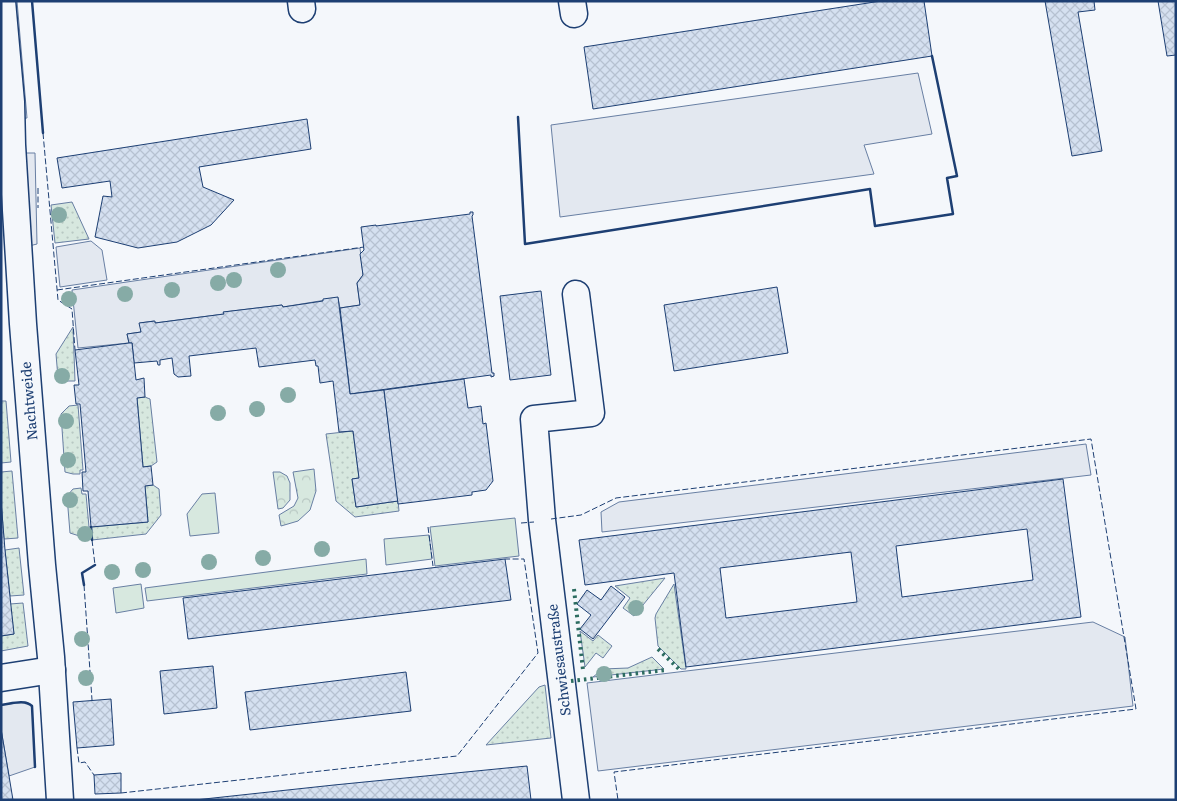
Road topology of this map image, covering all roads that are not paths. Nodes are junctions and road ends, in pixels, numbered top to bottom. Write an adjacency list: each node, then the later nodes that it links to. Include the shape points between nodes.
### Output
1 (2, 1): 3 (street, Nachtweide, via 23,324)
2 (576, 294): 6 (street, Schwiesaustraße, via 591,413 534,419 542,520)
3 (52, 670): 4 (street); 5 (street, Nachtweide)
4 (1, 678)
5 (60, 800)
6 (576, 800)

